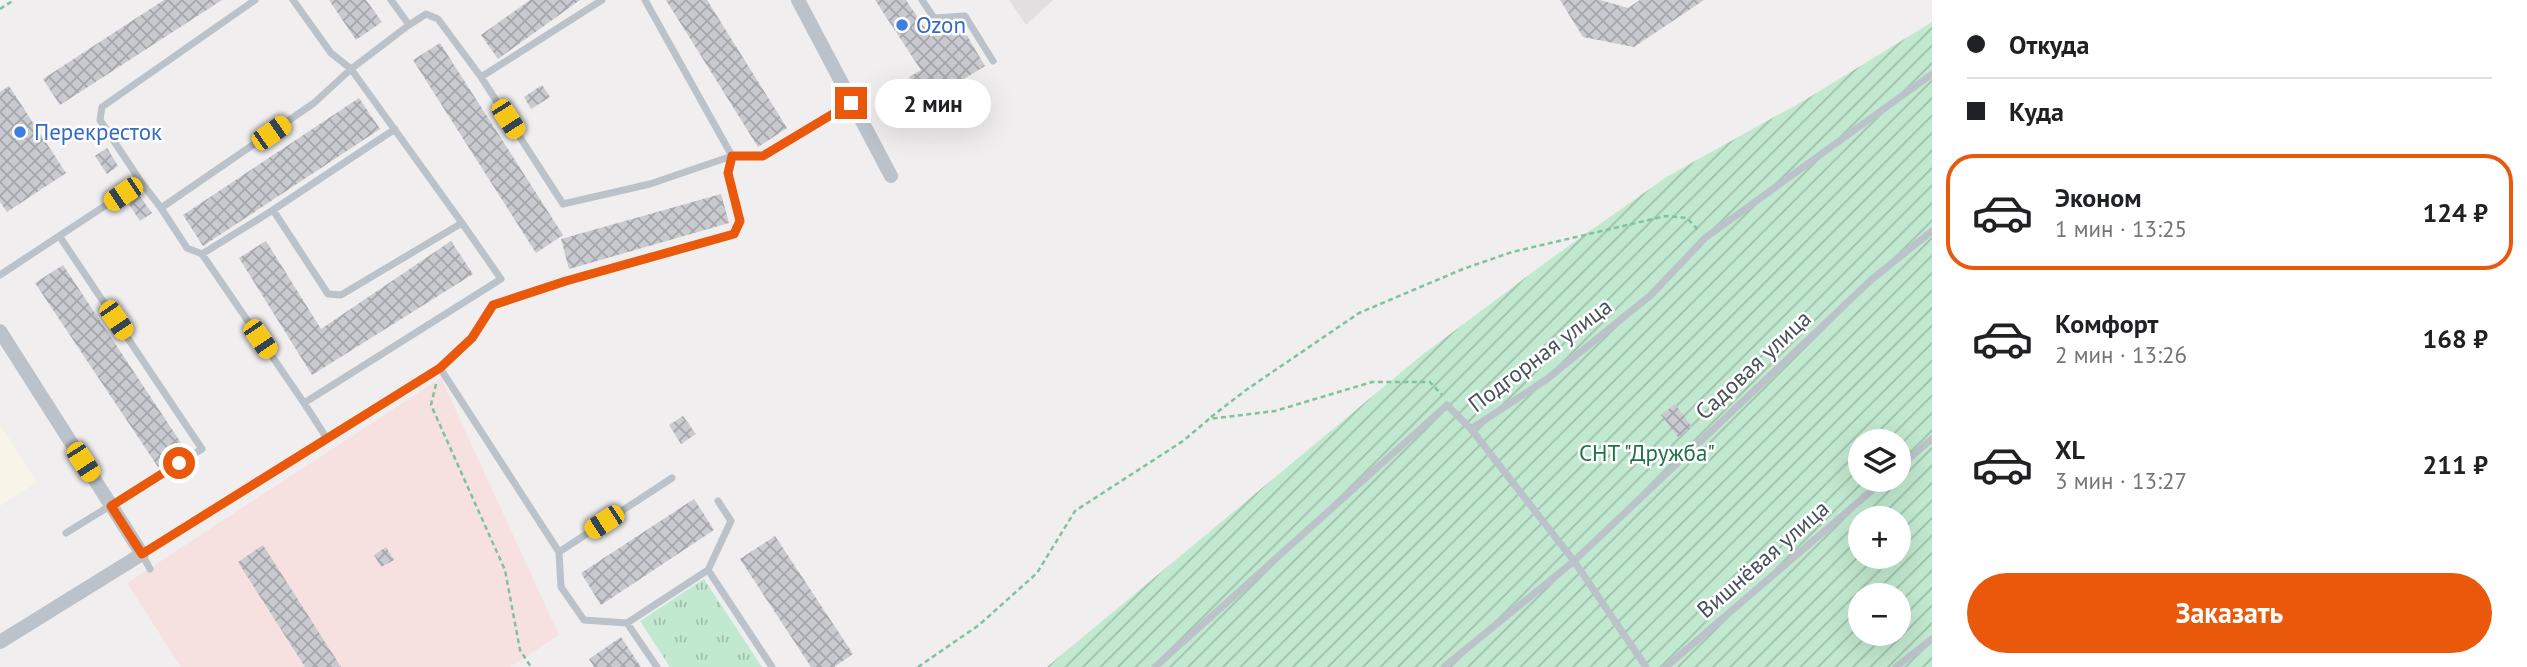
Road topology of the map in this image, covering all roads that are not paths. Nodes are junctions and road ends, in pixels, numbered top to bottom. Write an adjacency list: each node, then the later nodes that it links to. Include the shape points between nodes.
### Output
1 (255, 0): 17 (lane, via 102,107 100,120)
2 (293, 0): 10 (lane, via 331,53)
3 (391, 0): 8 (lane)
4 (602, 0): 12 (lane)
5 (646, 0): 15 (lane)
6 (798, 0): 13 (street)
7 (922, 0): 9 (lane, via 934,18 965,16)
8 (409, 25): 10 (lane); 12 (lane, via 426,14 438,19)
9 (993, 61)
10 (351, 69): 14 (lane); 18 (lane, via 314,103)
11 (1932, 74): 28 (lane, Подгорная улица, via 1705,238 1651,295 1547,379)
12 (481, 77): 15 (lane, via 563,204 650,184)
13 (851, 103): 15 (lane, via 763,156); 16 (street)
14 (395, 129): 19 (lane); 20 (lane)
15 (732, 156): 26 (lane, via 728,173 740,221 734,234 493,305 472,338)
16 (891, 176)
17 (141, 182): 18 (lane); 22 (lane)
18 (161, 208): 23 (lane, via 187,248)
19 (272, 210): 20 (lane, via 328,294 341,295); 23 (lane)
20 (462, 223): 27 (lane, via 501,279)
21 (1932, 231): 39 (lane, Садовая улица, via 1871,279)
22 (60, 237): 24 (lane); 35 (lane, via 202,449)
23 (202, 254): 27 (lane)
24 (0, 275)
25 (0, 331): 35 (street)
26 (440, 368): 29 (lane); 37 (lane)
27 (304, 403): 29 (lane)
28 (1471, 429): 39 (lane); 47 (lane, Подгорная улица, via 1447,405)
29 (326, 437): 38 (lane)
30 (1932, 439): 31 (lane)
31 (1911, 457)
32 (672, 478): 37 (lane)
33 (1870, 492): 50 (lane, Вишнёвая улица)
34 (718, 501): 41 (lane, via 731,522)
35 (111, 506): 36 (lane); 38 (street)
36 (66, 533)
37 (559, 552): 42 (lane, via 561,587 584,620)
38 (142, 554): 40 (lane); 44 (street)
39 (1574, 561): 48 (lane, Садовая улица); 49 (lane)
40 (149, 569)
41 (708, 570): 42 (lane); 46 (lane)
42 (627, 624): 45 (lane)
43 (1932, 639): 51 (lane)
44 (0, 642)
45 (657, 667)
46 (772, 667)
47 (1155, 667)
48 (1444, 667)
49 (1646, 667)
50 (1666, 667)
51 (1896, 667)

